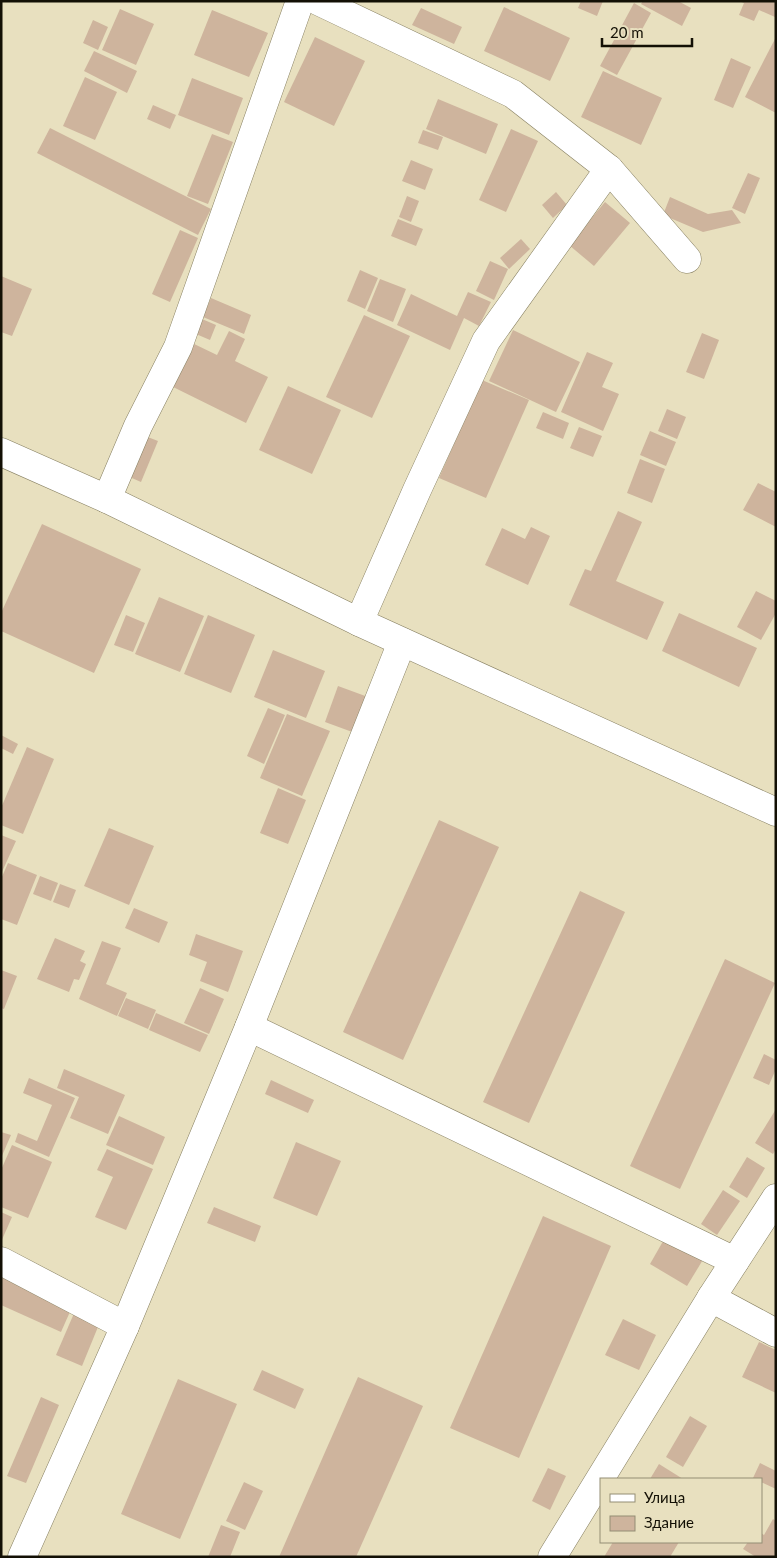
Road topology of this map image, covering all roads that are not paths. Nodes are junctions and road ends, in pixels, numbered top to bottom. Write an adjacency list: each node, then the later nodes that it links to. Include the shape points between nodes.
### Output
1 (300, 1): 6 (street, via 178,347 138,426)
2 (318, 1): 3 (street, via 513,94)
3 (609, 169): 4 (street); 7 (street, via 486,341)
4 (687, 259)
5 (1, 452): 6 (street)
6 (107, 499): 7 (street)
7 (359, 622): 8 (street)
8 (402, 642): 9 (street); 10 (street)
9 (776, 812)
10 (249, 1027): 13 (street); 15 (street)
11 (776, 1198): 13 (street)
12 (1, 1260): 15 (street)
13 (735, 1261): 14 (street)
14 (711, 1298): 16 (street); 17 (street)
15 (125, 1326): 19 (street)
16 (776, 1333)
17 (600, 1478)
18 (600, 1479): 20 (street)
19 (22, 1557)
20 (552, 1557)

